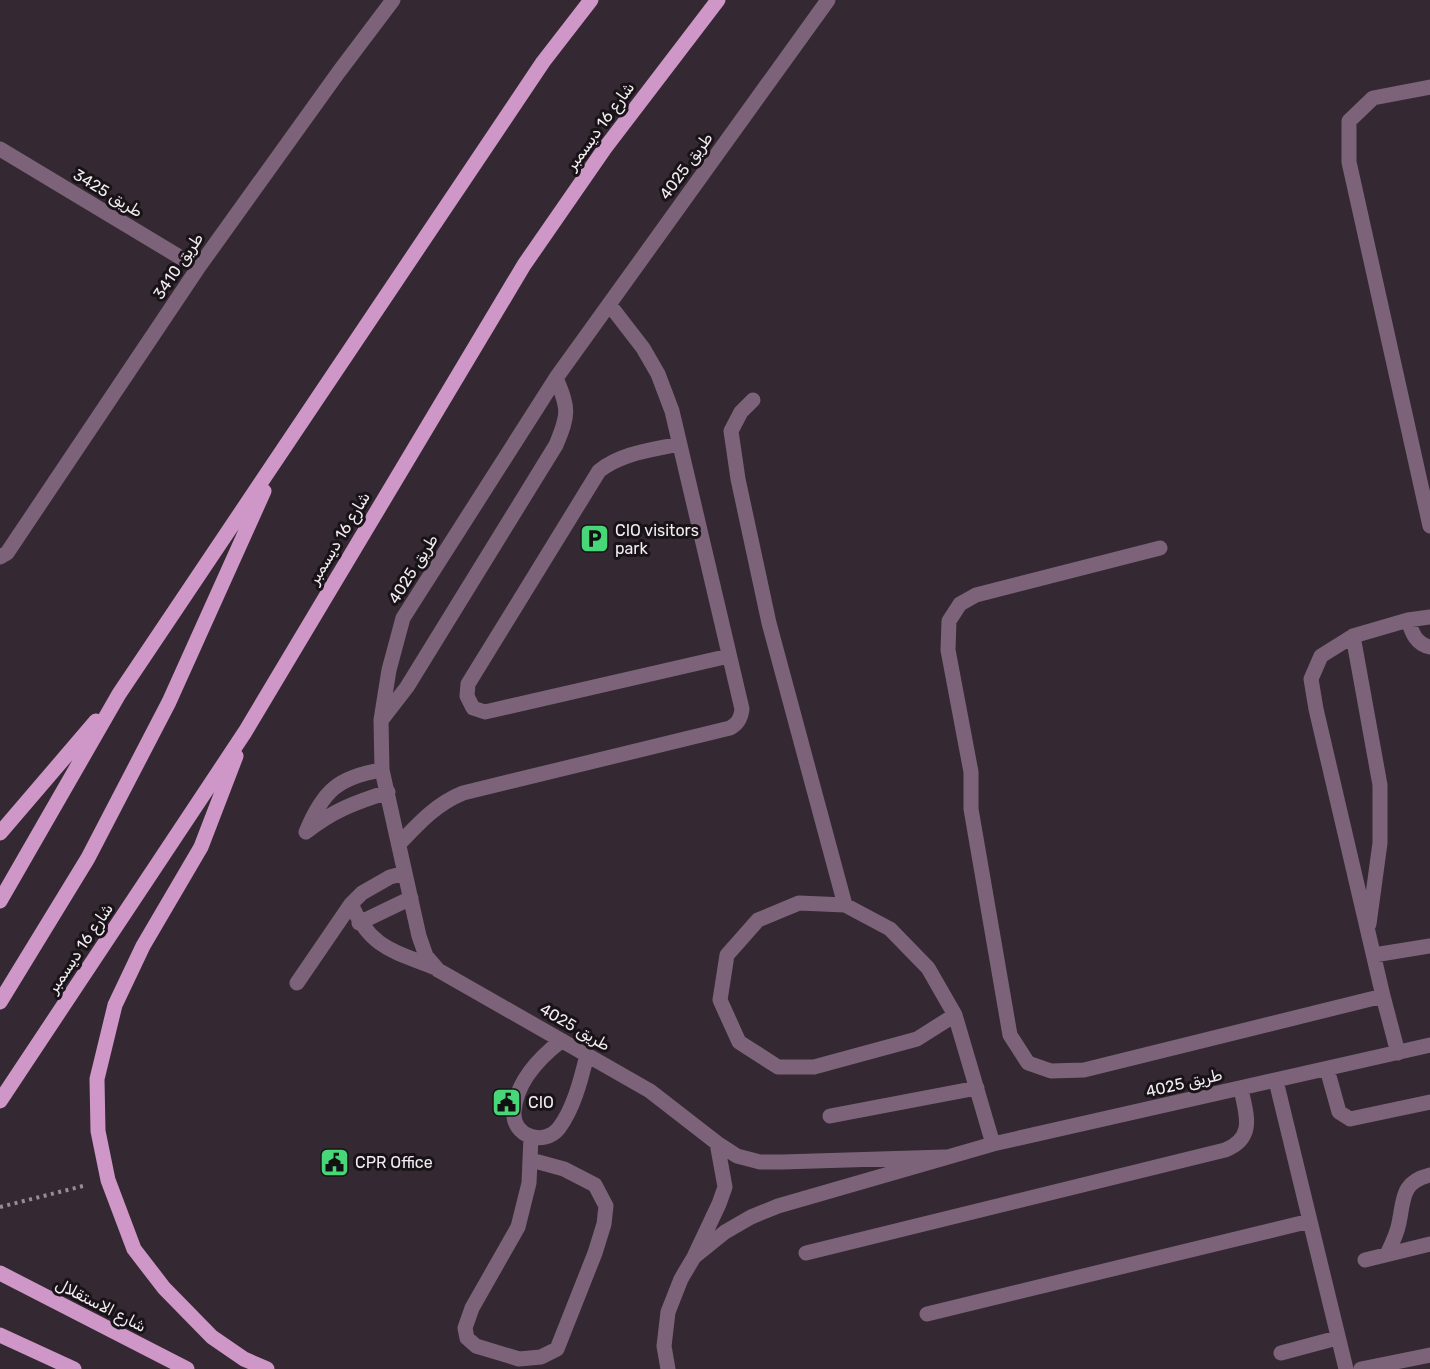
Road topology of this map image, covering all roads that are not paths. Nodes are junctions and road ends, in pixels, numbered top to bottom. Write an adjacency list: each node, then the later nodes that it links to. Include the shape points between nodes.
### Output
1 (393, 0): 7 (street, طريق 3410)
2 (591, 0): 12 (main road, via 543,62)
3 (718, 0): 23 (main road, شارع 16 ديسمبر, via 605,148 524,265)
4 (828, 0): 8 (street, طريق 4025)
5 (1430, 87): 13 (street, via 1374,98 1349,122 1348,162)
6 (0, 149): 7 (street, طريق 3425)
7 (198, 268): 15 (street, طريق 3410, via 14,543)
8 (609, 304): 9 (street, طريق 4025); 11 (street, via 658,374)
9 (556, 378): 22 (street, طريق 4025, via 403,618 388,670); 22 (street, via 567,416 556,445 407,687)
10 (753, 400): 32 (street, via 731,431 738,479 770,622)
11 (679, 444): 20 (street); 20 (street, via 618,458 598,471 468,684 467,696 473,708 485,712)
12 (282, 450): 21 (main road); 40 (main road, via 163,712 88,858)
13 (1430, 526)
14 (1160, 548): 39 (street, via 976,595 960,604 949,621 948,650 971,772 971,809 1010,1035 1028,1063 1051,1071 1084,1070)
15 (0, 557)
16 (1430, 617): 17 (street)
17 (1408, 620): 18 (street); 19 (street, via 1414,637)
18 (1353, 636): 34 (street, via 1380,785 1380,843); 34 (street, via 1321,656 1311,679)
19 (1430, 648)
20 (729, 656): 27 (street, via 742,709 738,722 730,728 464,793 446,800)
21 (119, 694): 26 (main road); 30 (main road)
22 (381, 720): 24 (street, طريق 4025)
23 (245, 732): 50 (main road, شارع 16 ديسمبر); 74 (main road, via 201,847 143,946 115,1005 97,1079 98,1131 108,1180 134,1249 164,1288 212,1337)
24 (382, 770): 25 (street, طريق 4025); 25 (street, via 348,778 333,788 315,809 306,832 345,807)
25 (388, 792): 27 (street, طريق 4025)
26 (0, 833)
27 (399, 844): 28 (street, طريق 4025)
28 (405, 873): 29 (street, طريق 4025); 31 (street, via 375,884)
29 (411, 898): 33 (street); 37 (street, طريق 4025, via 422,946)
30 (0, 902)
31 (351, 904): 33 (street); 38 (street)
32 (845, 905): 41 (street, via 890,929 928,968); 41 (street, via 799,903 778,911 758,920 727,955 720,1000 739,1042 778,1067 814,1067 917,1039)
33 (359, 922): 37 (street, via 380,944)
34 (1368, 933): 36 (street)
35 (1430, 946): 36 (street)
36 (1374, 956): 39 (street)
37 (438, 970): 42 (street, طريق 4025)
38 (297, 983)
39 (1383, 996): 44 (street)
40 (0, 1002)
41 (955, 1016): 48 (street)
42 (561, 1041): 45 (street, طريق 4025); 53 (street, via 535,1065 513,1113 516,1124)
43 (1430, 1046): 44 (street, طريق 4025)
44 (1398, 1053): 46 (street, طريق 4025)
45 (587, 1055): 53 (street, via 559,1128 551,1135); 54 (street, طريق 4025, via 650,1091)
46 (1327, 1069): 47 (street, طريق 4025); 51 (street, via 1339,1112 1350,1119)
47 (1276, 1080): 49 (street, طريق 4025); 59 (street)
48 (977, 1088): 52 (street); 55 (street)
49 (1241, 1089): 55 (street, طريق 4025); 61 (street, via 1247,1130 1235,1146 1225,1150)
50 (0, 1101)
51 (1430, 1102)
52 (830, 1116)
53 (531, 1137): 57 (street)
54 (717, 1143): 56 (street, طريق 4025, via 737,1156 760,1162); 63 (street, طريق 4025, via 725,1187)
55 (993, 1144): 56 (street, طريق 4025)
56 (945, 1156): 63 (street, طريق 4025, via 778,1206 724,1232)
57 (531, 1160): 57 (street, via 564,1169 595,1185 606,1206 595,1253 557,1349 541,1357 519,1359 476,1346 467,1338 465,1328 472,1308 518,1227)
58 (1430, 1175): 62 (street, via 1406,1188 1396,1236)
59 (1310, 1221): 66 (street); 68 (street)
60 (1430, 1244): 62 (street)
61 (806, 1252)
62 (1387, 1254): 64 (street)
63 (694, 1257): 75 (street, طريق 4025, via 668,1312 664,1346)
64 (1365, 1260)
65 (0, 1273): 73 (main road, شارع الاستقلال)
66 (927, 1314)
67 (0, 1335): 72 (main road)
68 (1337, 1338): 69 (street); 76 (street)
69 (1281, 1353)
70 (1430, 1354): 71 (street)
71 (1382, 1367): 77 (street)
72 (74, 1369)
73 (187, 1369)
74 (267, 1369)
75 (668, 1369)
76 (1346, 1369)
77 (1361, 1369)

